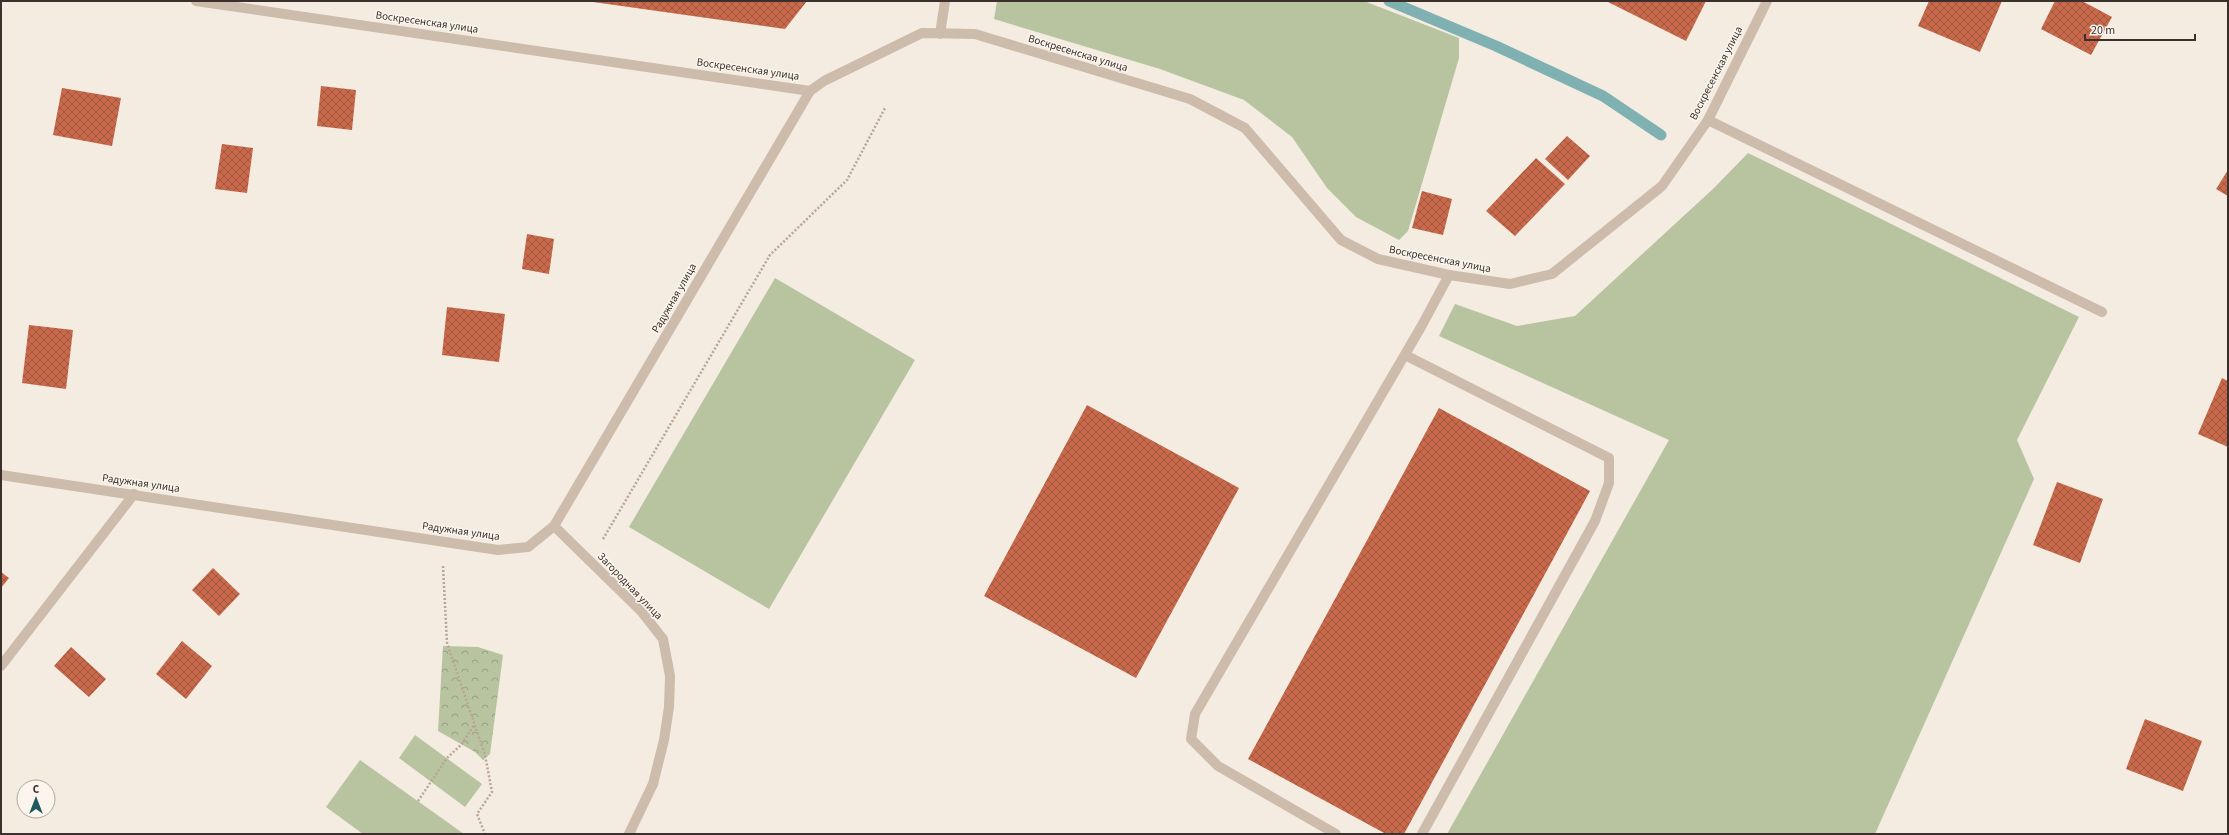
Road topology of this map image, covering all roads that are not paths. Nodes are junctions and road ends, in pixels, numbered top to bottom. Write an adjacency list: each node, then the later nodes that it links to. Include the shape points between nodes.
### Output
1 (196, 1): 5 (street, Воскресенская улица)
2 (945, 1): 4 (street)
3 (1766, 1): 6 (street, Воскресенская улица)
4 (940, 34): 5 (street, Воскресенская улица, via 922,33); 7 (street, Воскресенская улица, via 975,34 1190,99 1245,128 1341,240 1378,259)
5 (810, 90): 12 (street, Радужная улица)
6 (1708, 120): 7 (street, Воскресенская улица, via 1662,186 1552,274 1510,284); 8 (street)
7 (1449, 275): 9 (street)
8 (2102, 312)
9 (1405, 355): 15 (street, via 1195,714 1191,739 1218,766); 16 (street, via 1609,458 1609,483 1594,521)
10 (1, 475): 11 (street, Радужная улица)
11 (134, 494): 12 (street, Радужная улица, via 498,550 528,547); 13 (street)
12 (554, 526): 14 (street, Загородная улица, via 641,611 663,639 670,676 669,707 653,784)
13 (1, 666)
14 (629, 834)
15 (1336, 834)
16 (1422, 834)

